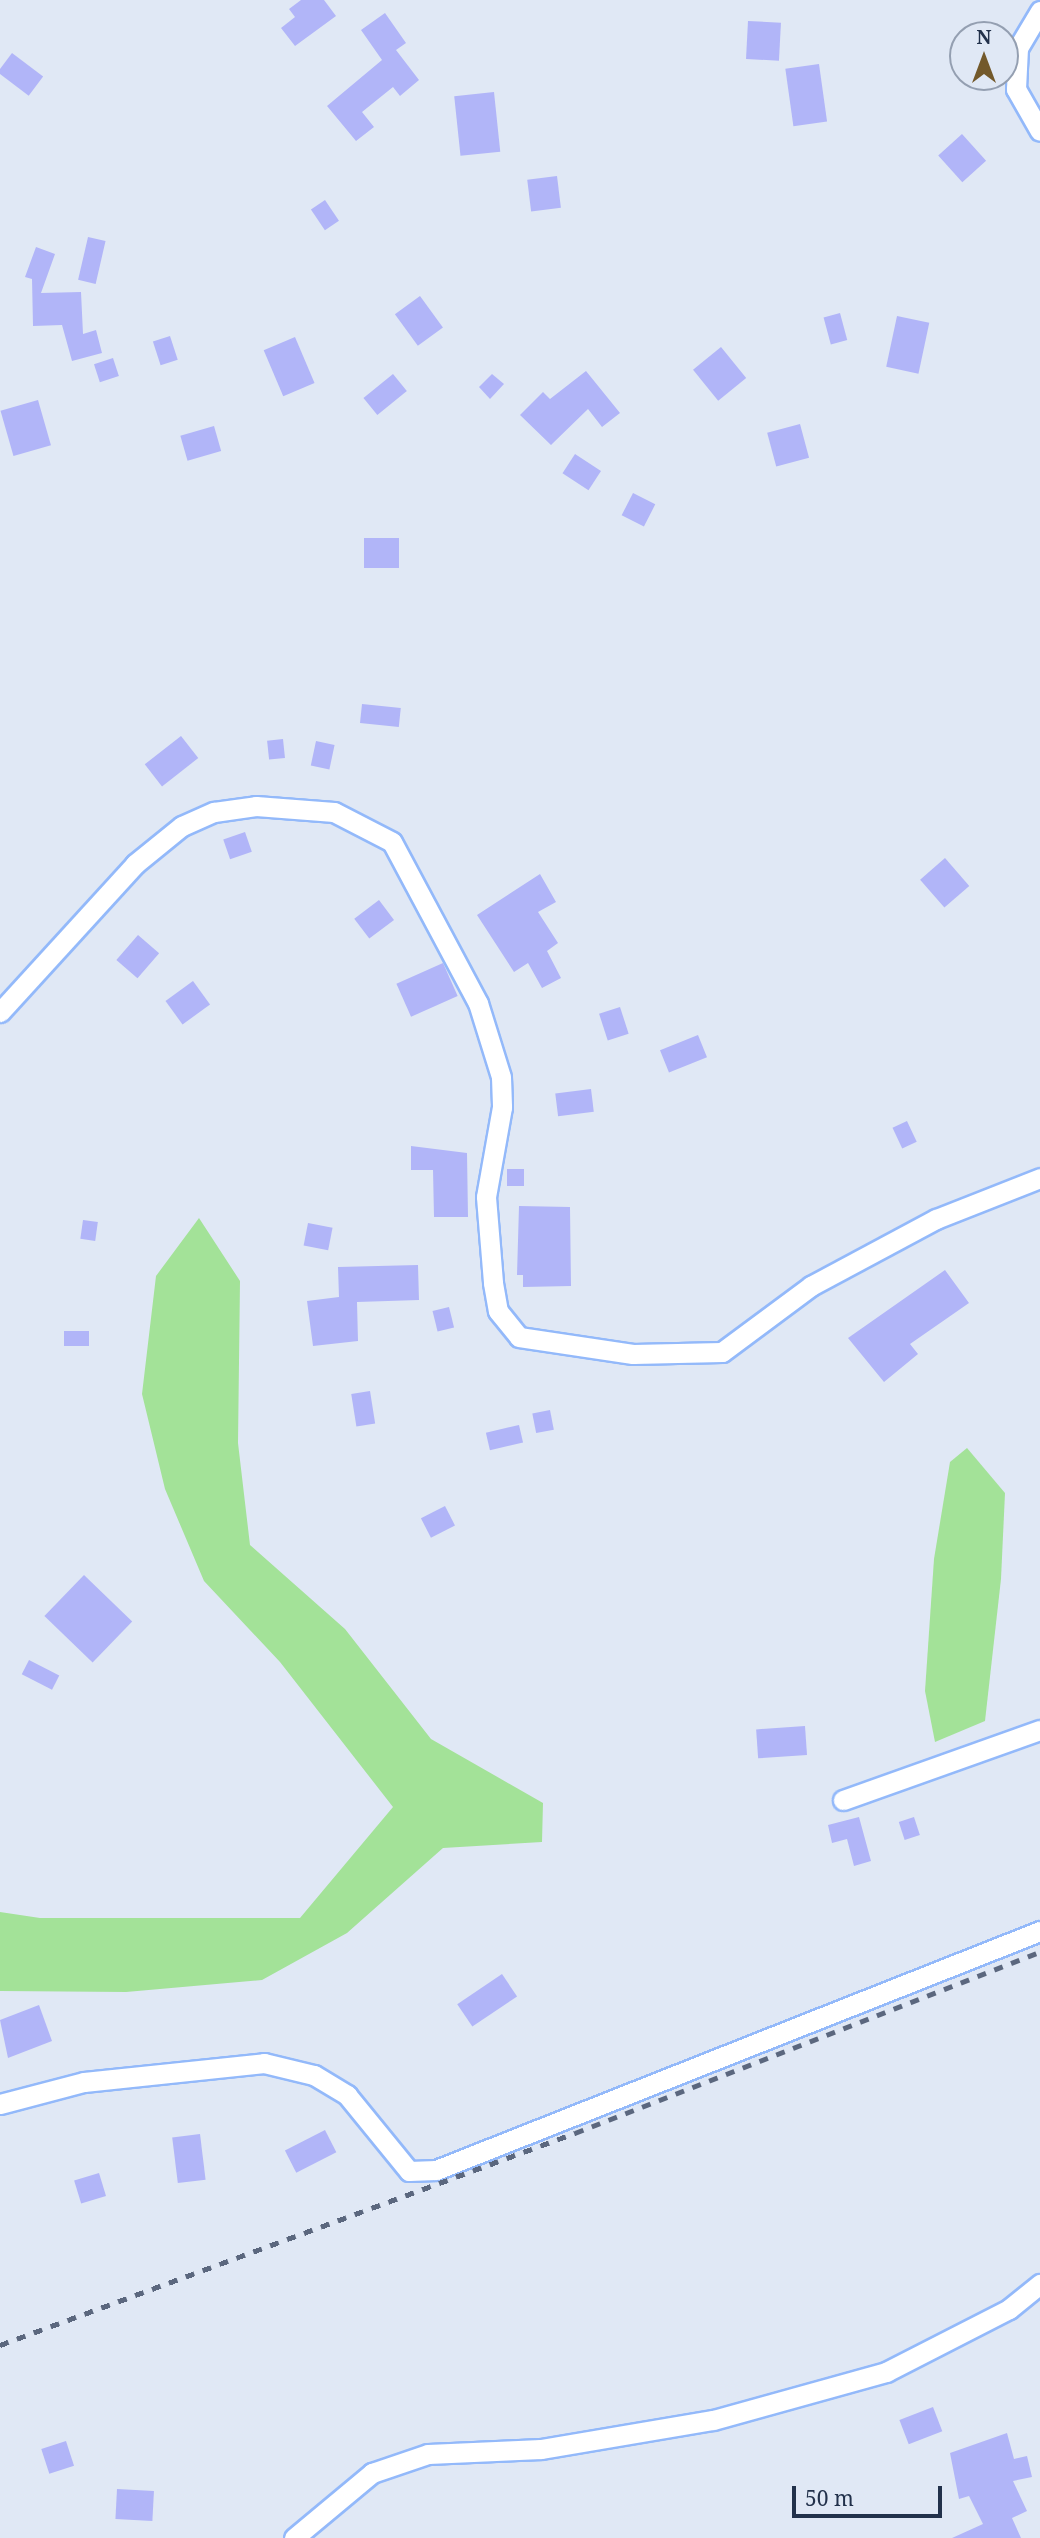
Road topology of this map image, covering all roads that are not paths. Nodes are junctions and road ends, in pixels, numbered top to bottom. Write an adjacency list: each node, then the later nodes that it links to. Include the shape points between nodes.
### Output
1 (1040, 11): 2 (street, via 1018,48 1016,89)
2 (1040, 131)
3 (0, 1012): 4 (street, via 135,864 182,826 214,812 256,806 334,812 392,842 445,932 481,1013 502,1097 486,1197 493,1283 498,1311 519,1337 633,1354 722,1352 811,1286 936,1219)
4 (1040, 1178)
5 (1040, 1730): 6 (street)
6 (843, 1800)
7 (1040, 1931): 8 (street, via 436,2170 409,2171 347,2095 314,2075 264,2063 84,2082)
8 (0, 2105)
9 (1040, 2284): 10 (street, via 1009,2309 886,2372 713,2420 541,2449 484,2448 405,2462 372,2473)
10 (294, 2538)

